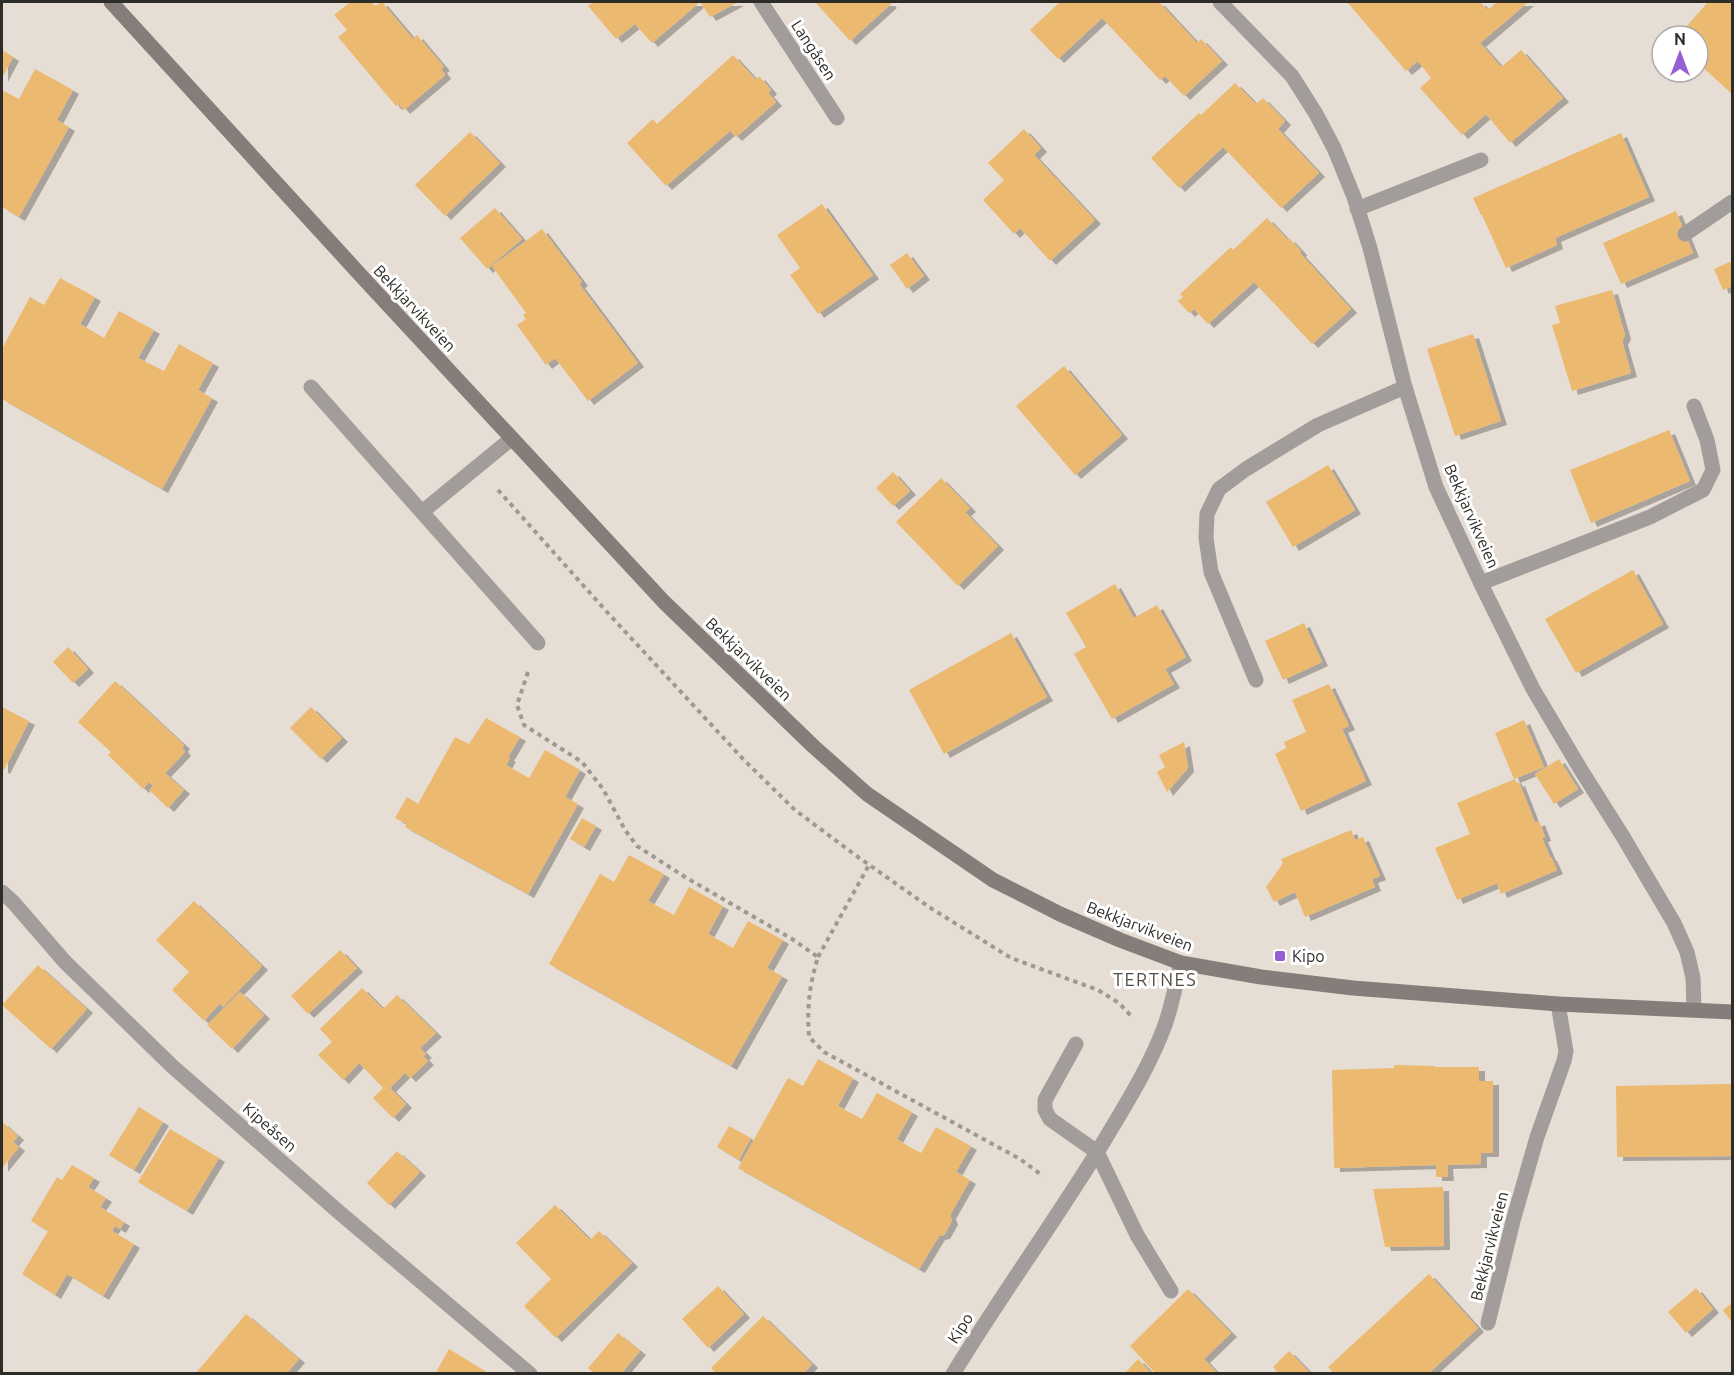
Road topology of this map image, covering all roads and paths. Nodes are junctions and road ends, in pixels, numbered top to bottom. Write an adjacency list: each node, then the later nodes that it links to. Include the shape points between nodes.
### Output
1 (111, 2): 12 (street, Bekkjarvikveien)
2 (761, 2): 4 (street, Langåsen)
3 (1220, 2): 7 (street, Bekkjarvikveien, via 1292,76 1334,148)
4 (837, 118)
5 (1481, 160): 7 (street)
6 (1732, 202): 8 (street)
7 (1357, 209): 10 (street, Bekkjarvikveien)
8 (1685, 234)
9 (311, 387): 13 (street)
10 (1405, 387): 14 (street, Bekkjarvikveien, via 1436,487); 16 (street, via 1318,425 1219,489 1207,514 1211,572)
11 (1694, 406): 14 (street, via 1713,470 1703,490 1650,517)
12 (511, 439): 13 (street); 20 (street, Bekkjarvikveien, via 664,602 867,794 993,880 1060,914)
13 (422, 512): 15 (street)
14 (1481, 583): 22 (street, Bekkjarvikveien, via 1533,689 1674,923 1687,952)
15 (538, 643): 19 (path, via 517,705 524,725 582,762 637,846)
16 (1256, 680)
17 (869, 865): 19 (path)
18 (2, 892): 29 (street, Kipeåsen, via 65,962 173,1066)
19 (818, 957): 26 (path, via 807,1017 809,1037 824,1052 1020,1159)
20 (1181, 963): 21 (street, Bekkjarvikveien, via 1353,988); 25 (street, Kipo, via 1166,1024 1122,1112)
21 (1558, 1004): 22 (street, Bekkjarvikveien); 28 (street, Bekkjarvikveien, via 1566,1051 1564,1061 1537,1137)
22 (1694, 1009): 23 (street, Bekkjarvikveien)
23 (1732, 1012)
24 (1076, 1044): 25 (street, via 1045,1101 1045,1110 1050,1119)
25 (1097, 1152): 26 (street, Kipo); 27 (street, via 1137,1235)
26 (1070, 1197): 30 (street, Kipo)
27 (1171, 1291)
28 (1488, 1323)
29 (530, 1374)
30 (953, 1374)

